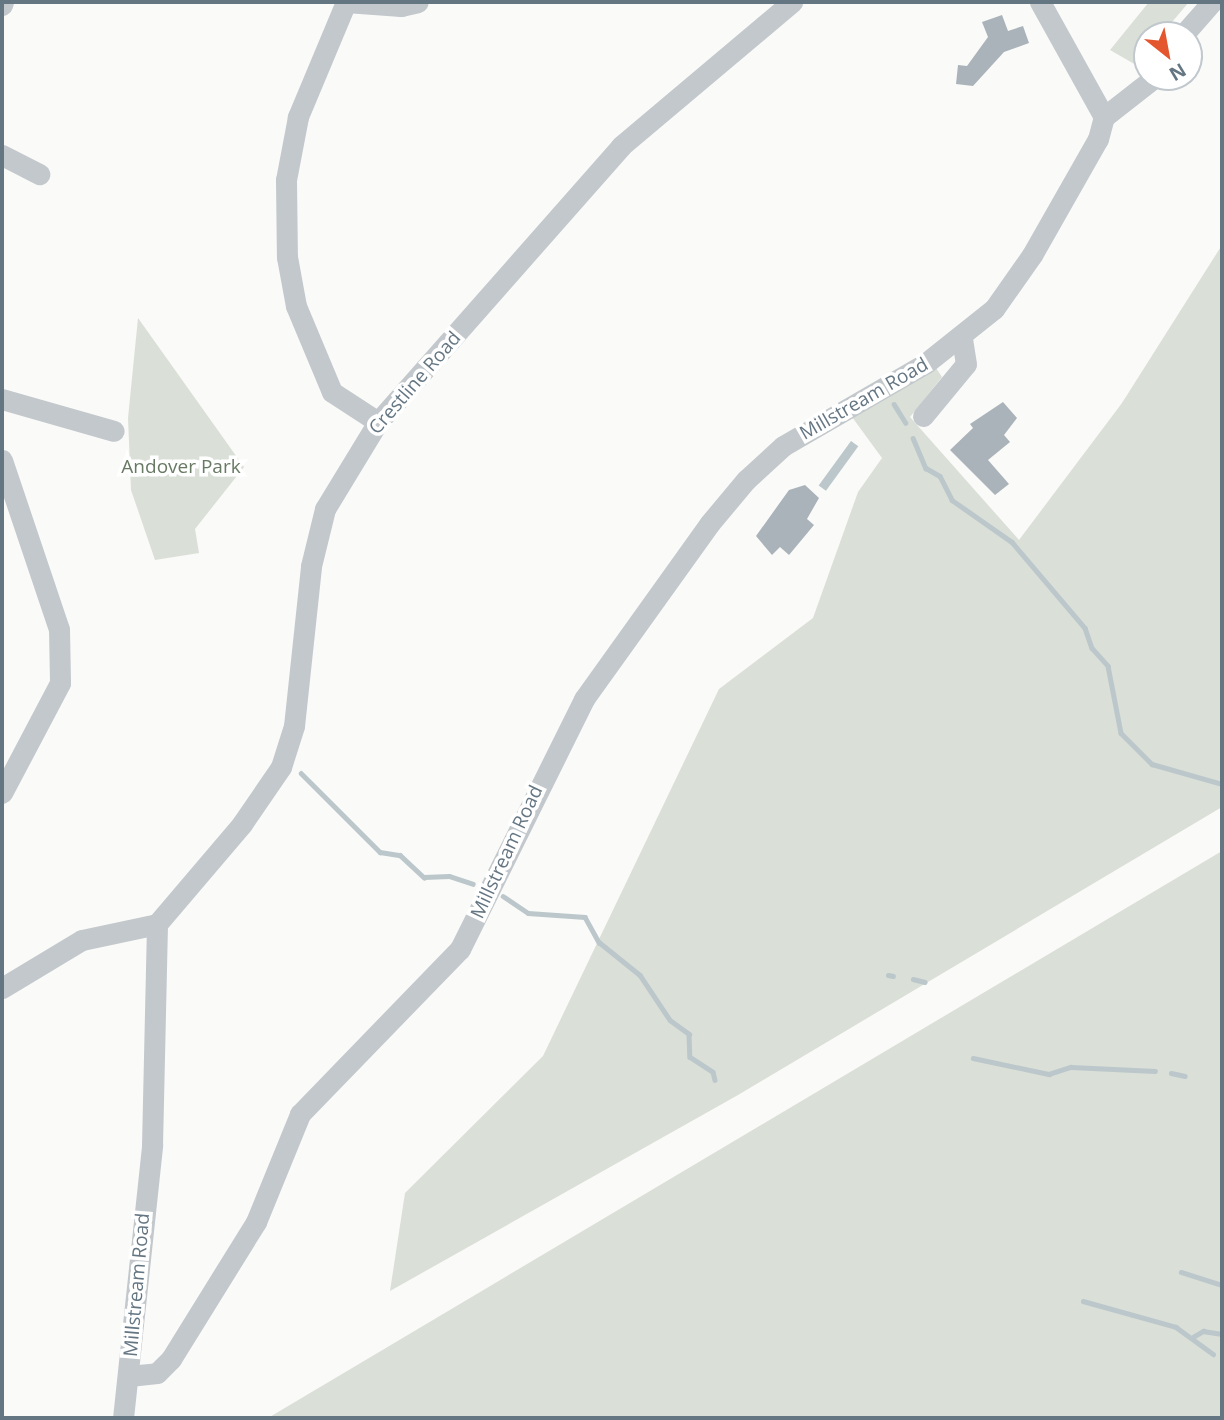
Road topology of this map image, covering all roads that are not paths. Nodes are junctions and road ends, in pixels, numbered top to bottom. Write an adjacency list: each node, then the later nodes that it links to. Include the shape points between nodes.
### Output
1 (346, 2): 2 (street, via 401,6); 14 (street, via 298,117 286,180 287,257 296,306 332,392)
2 (418, 2)
3 (792, 2): 14 (street, Crestline Road, via 621,146)
4 (1040, 2): 8 (street)
5 (1212, 2): 6 (street)
6 (1195, 21)
7 (1136, 91): 8 (street)
8 (1104, 117): 11 (street, Millstream Road, via 1098,139 1032,255 994,309)
9 (2, 155): 10 (street)
10 (38, 174)
11 (962, 338): 13 (street, via 968,349 966,365); 20 (street, Millstream Road, via 783,446 710,523 584,699 460,950 300,1115 256,1222 171,1359 158,1373)
12 (2, 399): 15 (street)
13 (923, 416)
14 (377, 422): 18 (street, Crestline Road, via 325,509 311,566 294,726 281,767 242,824)
15 (114, 431)
16 (2, 460): 17 (street, via 59,629 60,683)
17 (2, 793)
18 (157, 924): 19 (street, via 82,940); 20 (street, Millstream Road, via 152,1145 137,1248)
19 (2, 988)
20 (129, 1376): 21 (street)
21 (123, 1418)

